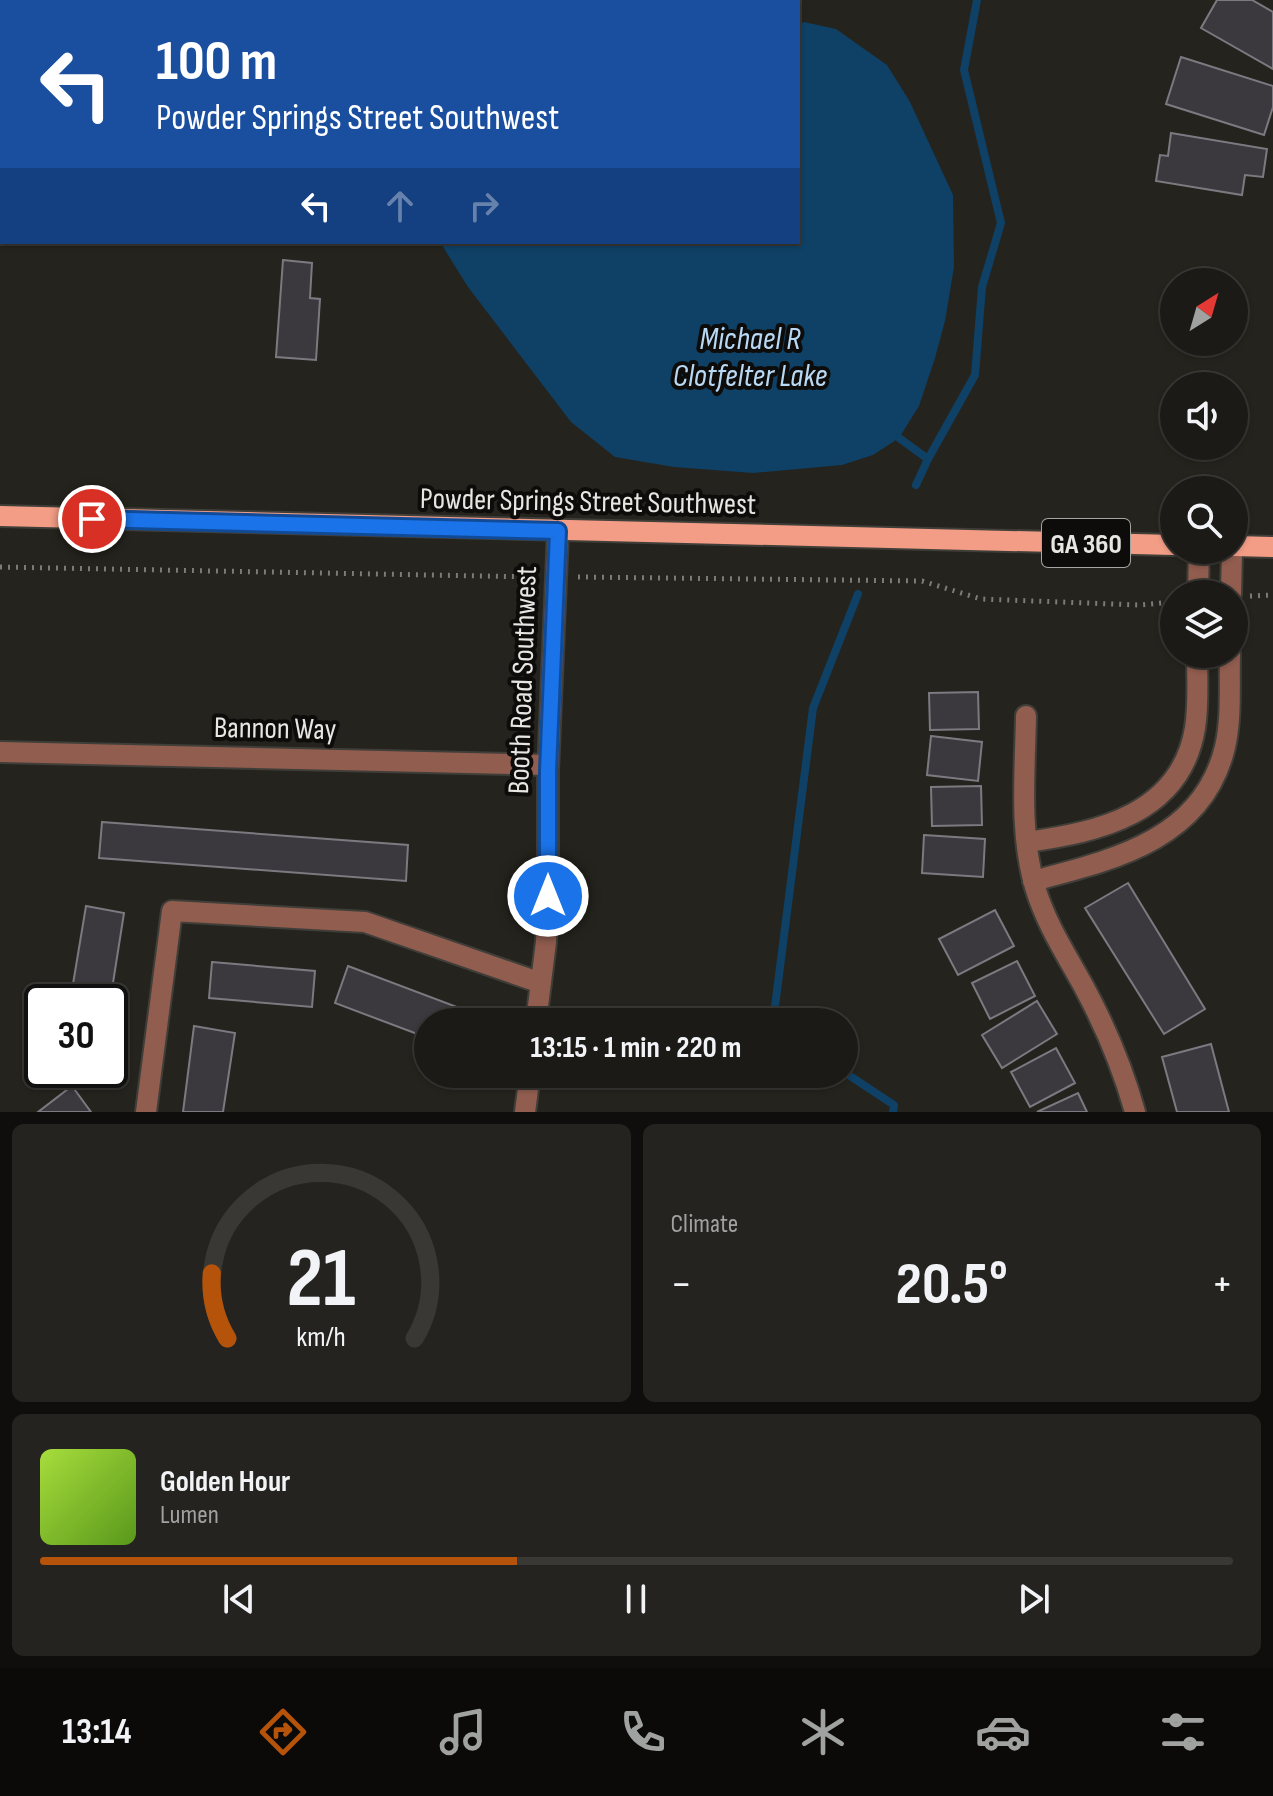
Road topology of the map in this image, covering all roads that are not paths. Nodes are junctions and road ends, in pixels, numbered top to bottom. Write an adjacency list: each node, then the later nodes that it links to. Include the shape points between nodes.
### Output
1 (0, 516): 2 (main road, Powder Springs Street Southwest / GA 360)
2 (558, 531): 3 (main road, Powder Springs Street Southwest / GA 360); 12 (street, Booth Road Southwest)
3 (1160, 545)
4 (1273, 547): 5 (main road)
5 (1248, 548)
6 (1197, 668): 8 (street)
7 (1230, 668): 9 (street)
8 (1196, 701): 9 (street); 13 (street, via 1195,730 1186,754 1151,802 1104,827)
9 (1229, 701): 14 (street, via 1221,758 1183,818 1143,847)
10 (1026, 716): 13 (street)
11 (0, 752): 12 (street, Bannon Way)
12 (548, 765): 15 (street, Booth Road Southwest, via 548,896)
13 (1027, 842): 14 (street)
14 (1033, 881): 20 (street, via 1054,937 1105,1030)
15 (541, 983): 16 (street, Booth Road Southwest); 18 (street, via 365,922 172,911)
16 (538, 1008)
17 (528, 1088): 19 (street)
18 (146, 1112)
19 (525, 1112)
20 (1135, 1112)

